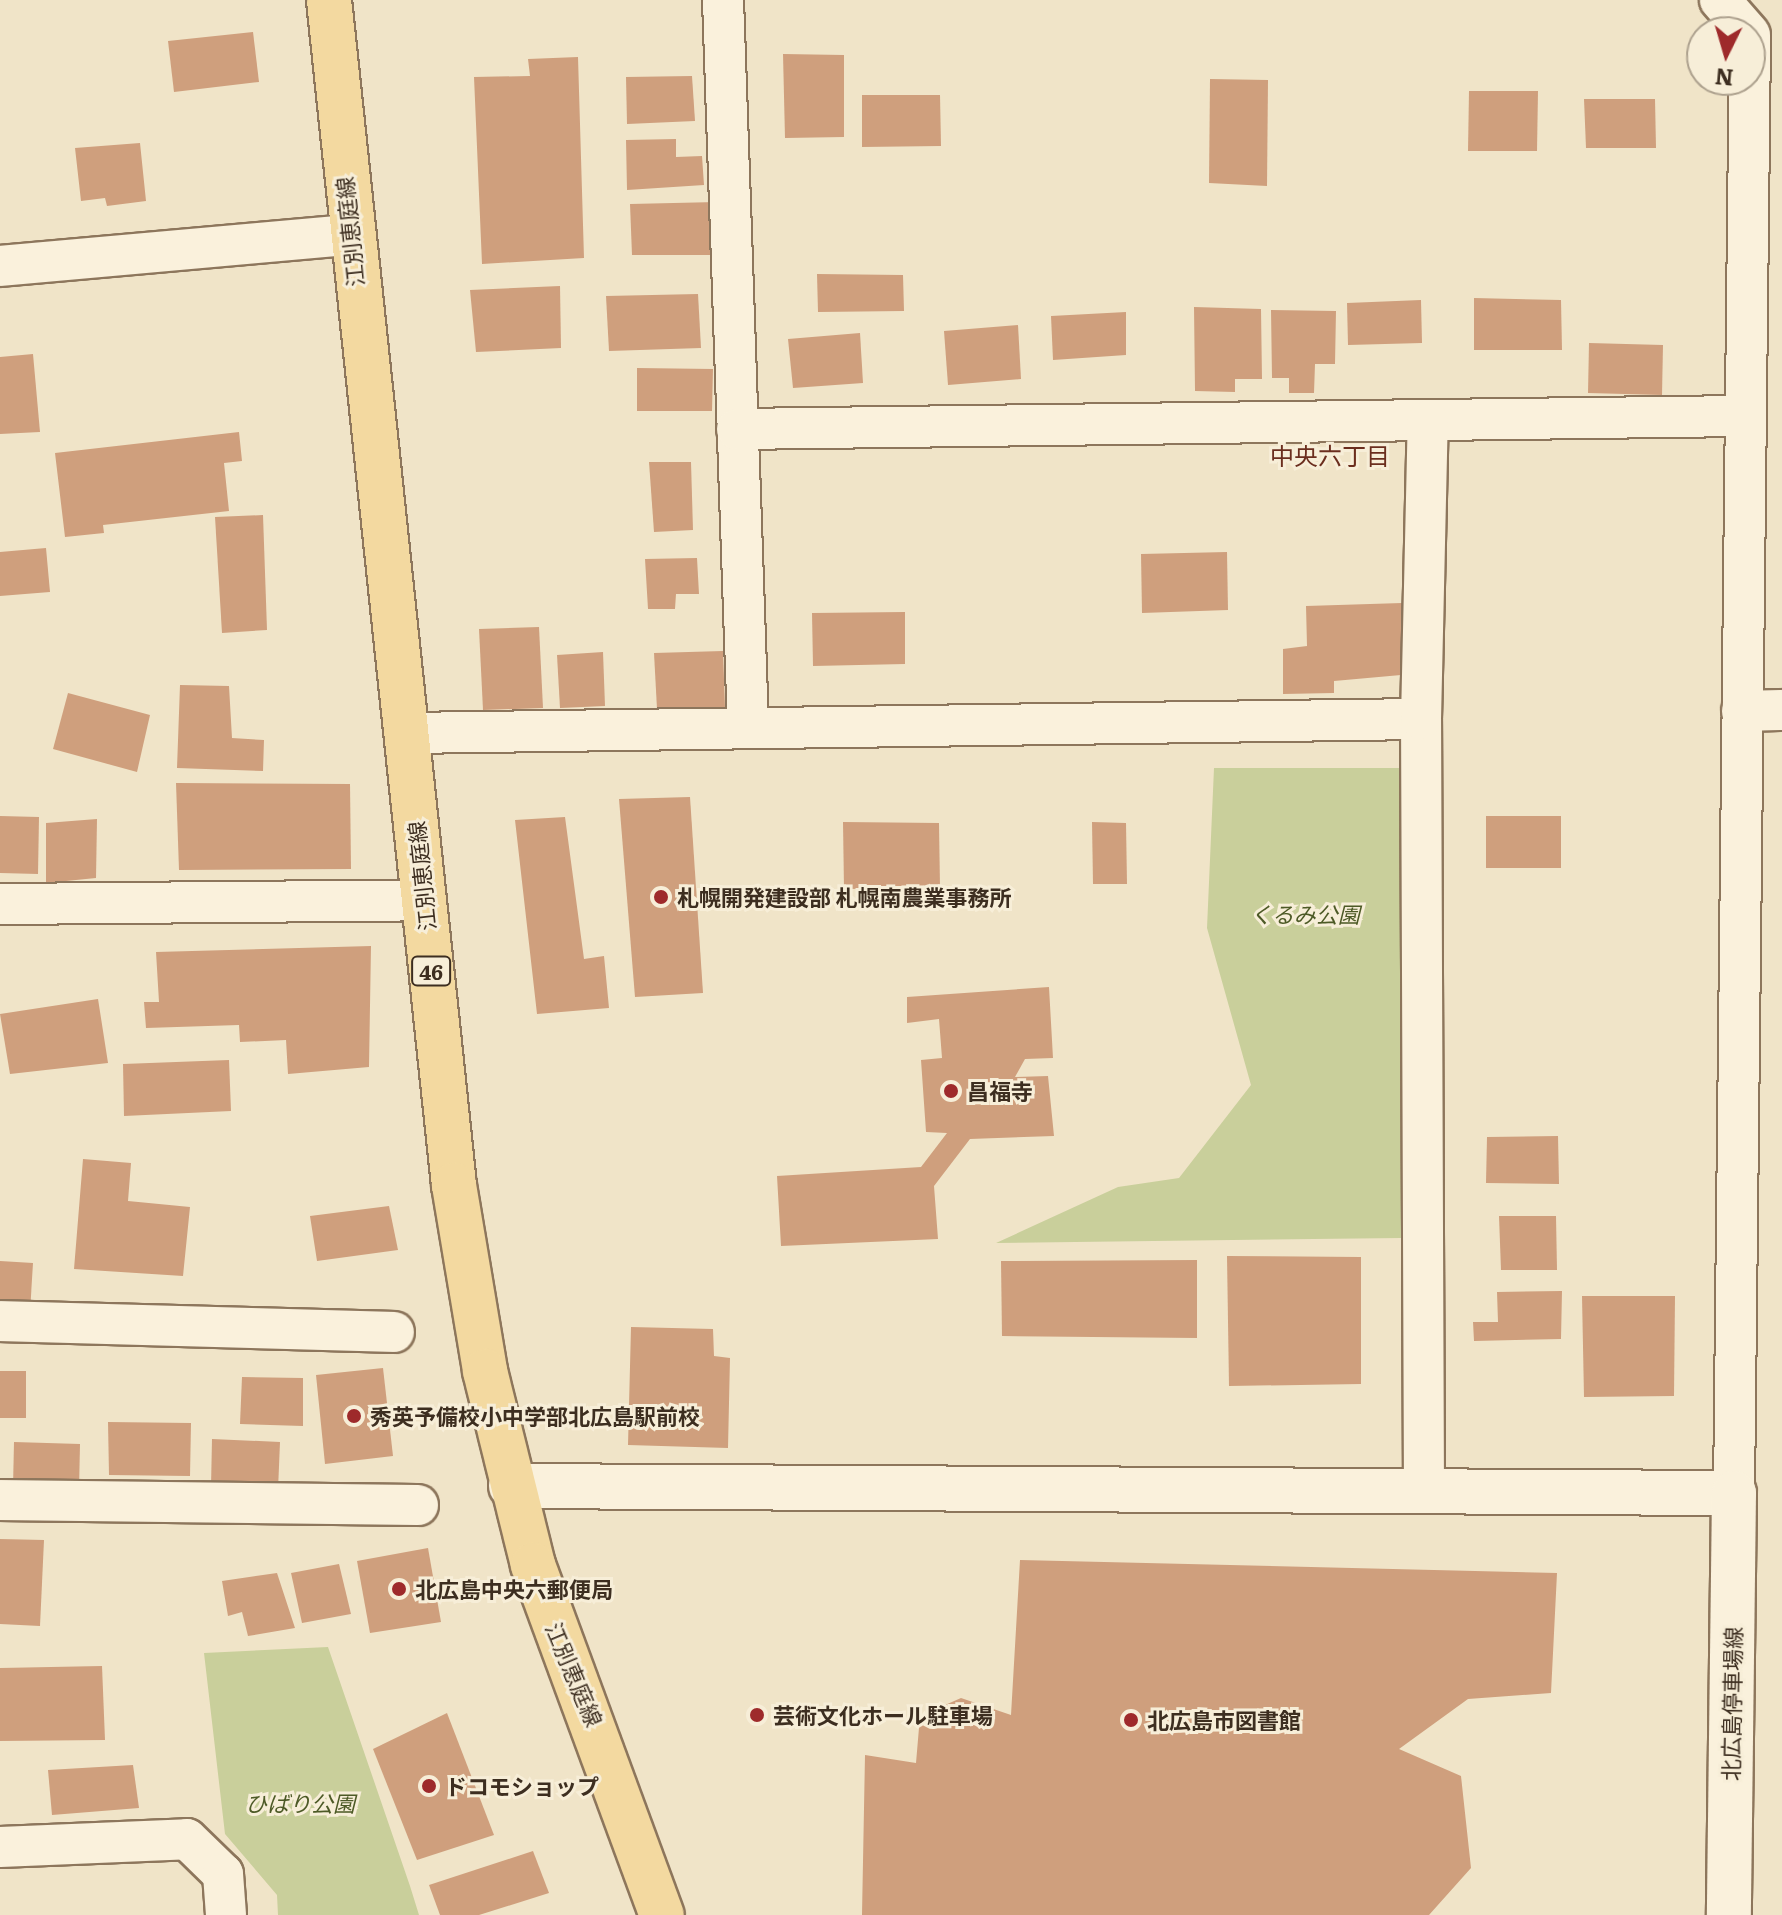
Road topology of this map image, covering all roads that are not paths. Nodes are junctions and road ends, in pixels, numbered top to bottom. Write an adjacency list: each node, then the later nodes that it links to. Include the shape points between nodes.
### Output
1 (329, 0): 6 (main road, 江別恵庭線 / 46)
2 (723, 0): 10 (street)
3 (1720, 0): 4 (street)
4 (1734, 16)
5 (1748, 96): 8 (street)
6 (349, 235): 7 (street); 15 (main road, 江別恵庭線 / 46)
7 (0, 266)
8 (1741, 416): 9 (street); 12 (street)
9 (1428, 421): 10 (street); 13 (street)
10 (737, 429): 14 (street)
11 (1782, 710): 12 (street)
12 (1742, 711): 22 (street)
13 (1421, 719): 14 (street); 21 (street)
14 (748, 726): 15 (street)
15 (406, 733): 16 (main road, 江別恵庭線 / 46)
16 (423, 900): 17 (street); 20 (main road, 江別恵庭線 / 46, via 454,1185)
17 (0, 904)
18 (0, 1321): 19 (street)
19 (394, 1332)
20 (511, 1486): 21 (street); 27 (main road, 江別恵庭線 / 46, via 563,1653 600,1734)
21 (1424, 1492): 22 (street)
22 (1734, 1493): 28 (street, 北広島停車場線)
23 (0, 1500): 24 (street)
24 (418, 1505)
25 (0, 1847): 26 (street, via 187,1839 223,1874)
26 (226, 1915)
27 (662, 1915)
28 (1729, 1915)

